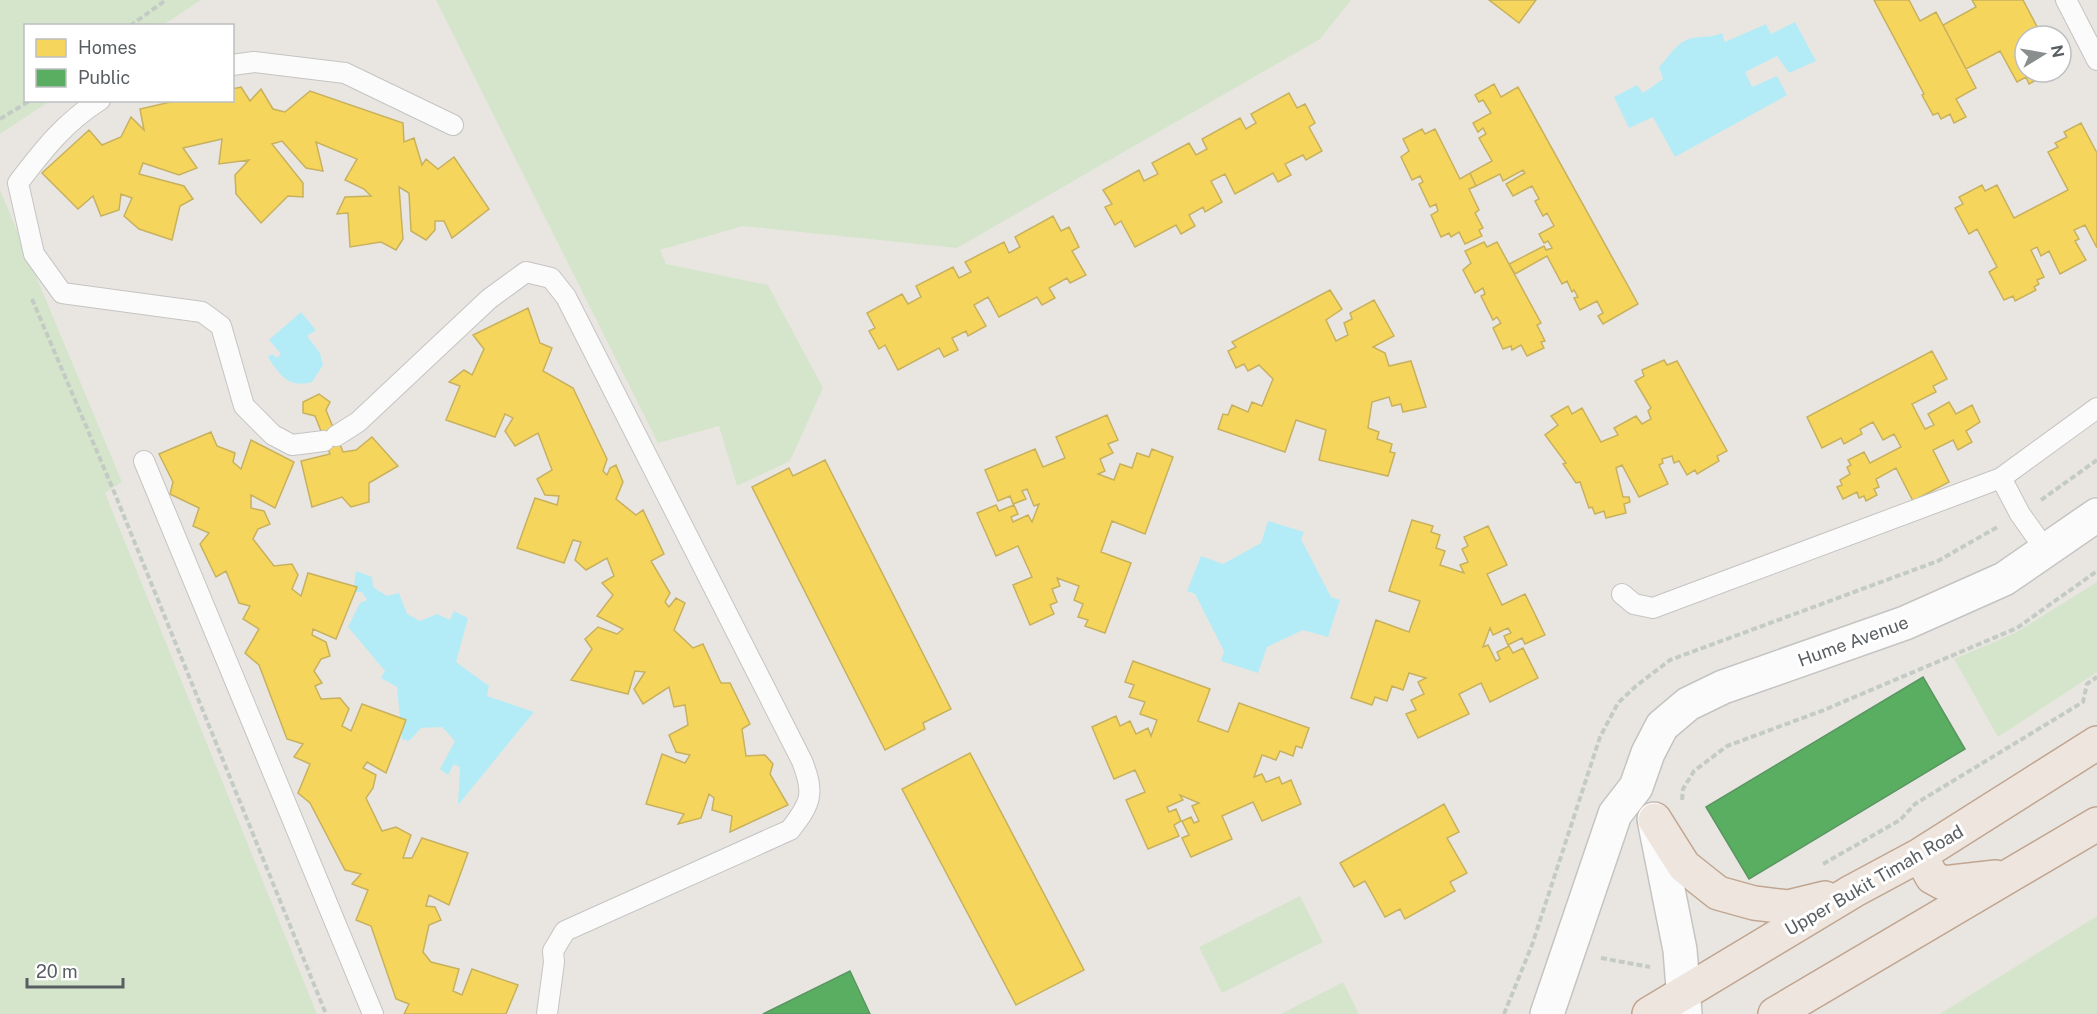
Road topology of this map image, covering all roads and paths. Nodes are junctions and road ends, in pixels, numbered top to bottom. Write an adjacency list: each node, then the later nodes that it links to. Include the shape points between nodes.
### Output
1 (166, 0): 3 (path)
2 (2066, 0): 4 (lane)
3 (133, 24)
4 (2097, 60)
5 (234, 65): 9 (lane, via 254,62 345,73)
6 (28, 102): 8 (path)
7 (96, 102): 31 (lane, via 48,143 18,183 34,254 62,293 202,312 221,326 244,406 273,435 292,445 330,438 358,422 489,299 526,272 551,278 566,297 796,750 810,783 808,807 790,830 564,931 553,951)
8 (0, 119)
9 (453, 125)
10 (27, 289): 29 (path, via 115,494)
11 (2097, 408): 13 (lane)
12 (144, 461): 30 (lane)
13 (2001, 478): 15 (lane); 17 (lane, via 1653,608 1634,604)
14 (2097, 515): 15 (street, Hume Avenue)
15 (2046, 552): 20 (street, Hume Avenue, via 2004,579 1905,623 1724,687 1689,704 1662,726)
16 (2097, 571): 21 (path, via 2016,628 1971,650 1727,746 1694,771)
17 (1622, 594)
18 (2097, 677): 24 (path, via 2087,684 2083,702 1915,804 1900,820)
19 (2097, 743): 23 (highway, Upper Bukit Timah Road)
20 (1636, 787): 21 (street); 33 (street, Hume Avenue, via 1615,813)
21 (1668, 813): 26 (highway, via 1684,866 1726,896 1788,907); 28 (street)
22 (2097, 824): 25 (highway)
23 (1920, 855): 25 (highway, via 1932,877 1943,883); 26 (highway, Upper Bukit Timah Road)
24 (1815, 869)
25 (2011, 875): 35 (highway)
26 (1853, 891): 28 (highway, Upper Bukit Timah Road)
27 (1532, 945): 32 (path)
28 (1685, 1003): 34 (highway, Upper Bukit Timah Road)
29 (326, 1014)
30 (373, 1014)
31 (548, 1014)
32 (1504, 1014)
33 (1547, 1014)
34 (1649, 1014)
35 (1775, 1014)

